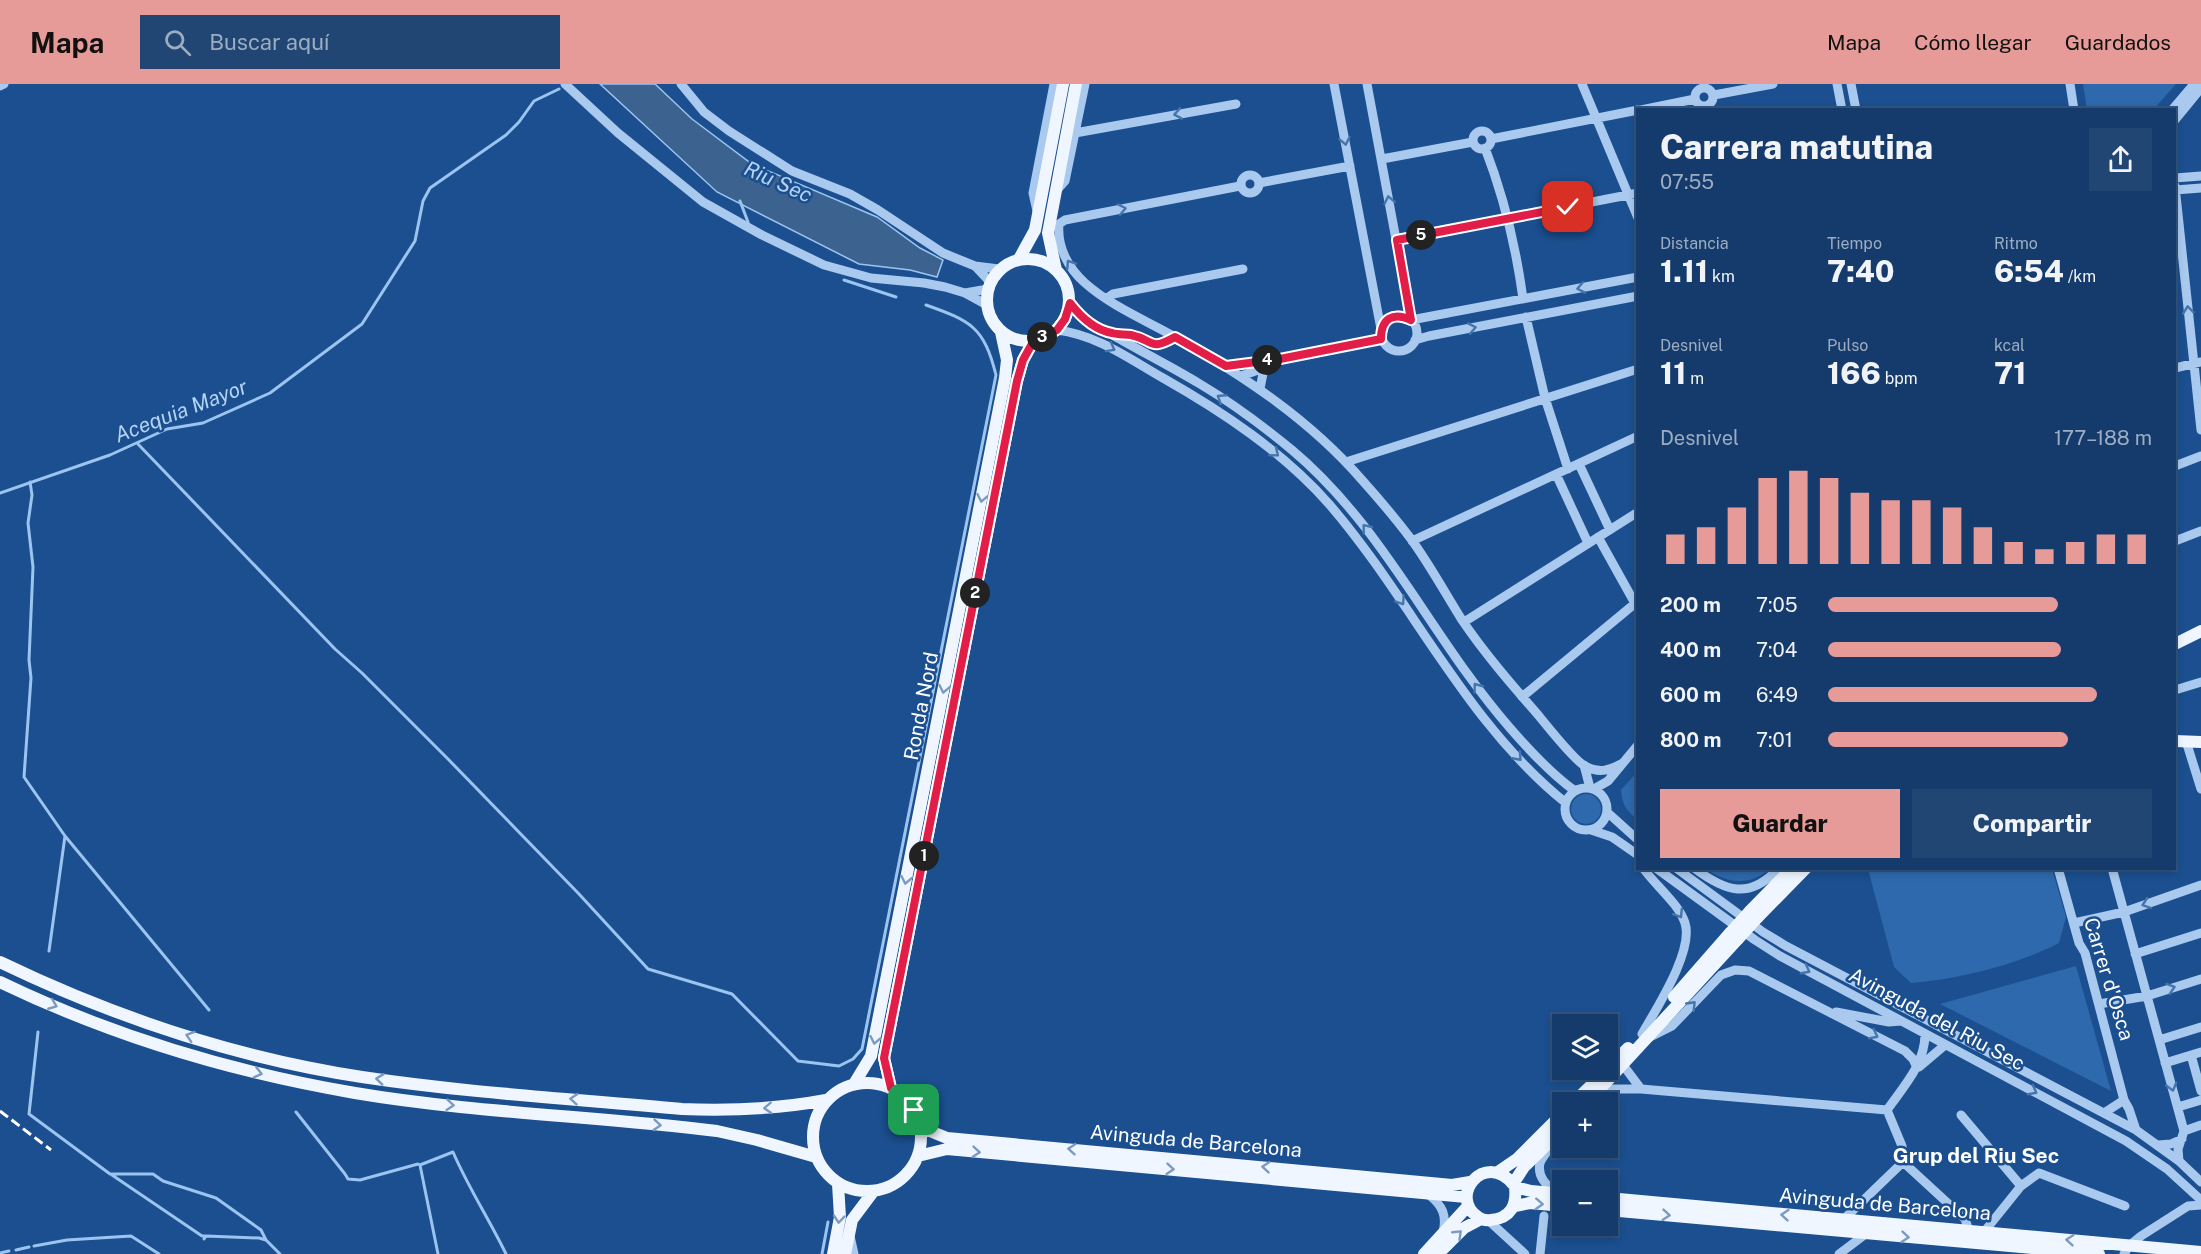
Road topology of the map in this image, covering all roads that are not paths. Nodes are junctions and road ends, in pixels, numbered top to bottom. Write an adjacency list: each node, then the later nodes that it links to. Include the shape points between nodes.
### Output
1 (565, 84): 48 (street, via 618,134 703,202 762,235 824,266)
2 (681, 84): 42 (street, via 704,112 792,171 850,194 943,253)
3 (1054, 84): 38 (street, via 1033,193)
4 (1063, 84): 38 (main road)
5 (1076, 84): 35 (main road)
6 (1085, 84): 25 (street)
7 (1334, 84): 30 (street, one-way to 30)
8 (1367, 84): 29 (street)
9 (1582, 84): 23 (street)
10 (1773, 84): 17 (street, via 1714,95 1712,103 1706,106 1695,99)
11 (1837, 84): 18 (street)
12 (1851, 84): 19 (street)
13 (2070, 84): 20 (street)
14 (2194, 84): 21 (street)
15 (2201, 88): 24 (street)
16 (1236, 104): 25 (street, one-way to 25)
17 (1650, 108)
18 (1842, 108)
19 (1856, 108)
20 (2074, 108)
21 (2174, 108)
22 (1636, 111): 23 (street)
23 (1596, 118): 26 (street); 36 (street)
24 (2176, 119)
25 (1074, 133): 35 (street, via 1065,181)
26 (1491, 139): 27 (street, via 1487,132 1479,131); 28 (street)
27 (1473, 142): 28 (street, via 1477,148); 29 (street)
28 (1485, 148): 39 (street)
29 (1382, 159): 40 (street, one-way to 29)
30 (1350, 166): 50 (street, one-way to 30, via 1085,283 1060,248 1059,224 1065,220 1240,186 1249,194 1257,191 1259,183); 59 (street)
31 (2201, 176): 32 (street)
32 (2176, 178)
33 (2201, 188): 34 (street)
34 (2176, 189)
35 (1054, 193): 45 (main road, via 1048,233)
36 (1633, 194): 39 (street)
37 (2176, 197): 65 (street, one-way to 37)
38 (1037, 216): 41 (main road, via 1035,230)
39 (1508, 218): 40 (street); 51 (street)
40 (1397, 240): 55 (street)
41 (1019, 259): 43 (main road); 45 (main road, via 1037,259)
42 (975, 266): 43 (street); 47 (street)
43 (999, 269): 47 (main road)
44 (1243, 269): 50 (street, via 1113,294)
45 (1056, 270): 52 (main road, via 1066,283)
46 (1636, 277): 51 (street, one-way to 51)
47 (989, 286): 48 (street); 53 (main road)
48 (965, 293): 53 (street)
49 (1636, 296): 54 (street)
50 (1106, 299): 60 (street)
51 (1523, 299): 55 (street)
52 (1070, 303): 56 (main road); 58 (street, via 1089,323)
53 (987, 305): 57 (main road, via 991,320)
54 (1526, 317): 61 (street, one-way to 54); 72 (street)
55 (1411, 320): 59 (street, via 1400,315 1388,319); 61 (street)
56 (1057, 330): 62 (main road); 105 (street, one-way to 105, via 1083,334 1194,395 1285,461 1328,502 1378,566 1487,721 1519,759)
57 (1001, 332): 62 (main road, via 1016,340); 147 (main road, Ronda Nord, one-way to 147, via 1007,360 1005,378 871,1056)
58 (1110, 333): 60 (street, via 1133,335 1153,345); 102 (street, one-way to 58, via 1564,783 1497,714 1365,526 1294,452 1256,420 1201,384)
59 (1381, 334): 61 (street, via 1388,348 1398,351 1408,349); 63 (street)
60 (1175, 337): 66 (street)
61 (1415, 340)
62 (1033, 342): 148 (main road, Ronda Nord, via 1017,381 884,1058)
63 (1280, 359): 64 (street); 67 (street)
64 (1251, 363): 66 (street); 70 (street)
65 (2197, 363): 68 (street); 73 (street)
66 (1226, 366): 70 (street)
67 (1264, 368): 70 (street); 71 (street)
68 (2176, 368)
69 (1636, 370): 72 (street)
70 (1241, 376): 71 (street)
71 (1260, 389): 76 (street)
72 (1545, 398): 76 (street); 79 (street)
73 (2201, 430)
74 (1636, 437): 77 (street)
75 (2201, 456): 78 (street)
76 (1346, 462): 85 (street)
77 (1579, 464): 79 (street); 82 (street)
78 (2176, 466)
79 (1568, 469): 80 (street)
80 (1556, 474): 85 (street); 87 (street)
81 (1636, 513): 82 (street)
82 (1610, 530): 84 (street)
83 (2201, 531): 86 (street)
84 (1598, 537): 87 (street); 88 (street)
85 (1412, 541): 90 (street)
86 (2176, 541)
87 (1588, 543): 90 (street)
88 (1636, 603)
89 (1636, 606): 95 (street)
90 (1464, 622): 95 (street)
91 (2201, 631): 92 (main road)
92 (2176, 644)
93 (2201, 682): 94 (street)
94 (2176, 690)
95 (1522, 697): 100 (street)
96 (2181, 741): 97 (main road); 103 (street)
97 (2201, 742)
98 (1636, 747): 99 (street)
99 (1623, 763): 100 (street, via 1608,771); 101 (street)
100 (1584, 765): 102 (street)
101 (1608, 781): 102 (street); 104 (street)
102 (1585, 789): 104 (street); 105 (street)
103 (2201, 789)
104 (1605, 799): 106 (street)
105 (1566, 803): 107 (street, via 1565,814 1570,824 1580,830)
106 (1607, 812): 107 (street, via 1602,824); 108 (street)
107 (1591, 830): 109 (street, via 1612,837)
108 (1636, 838)
109 (1629, 849): 110 (street); 111 (street)
110 (1636, 854)
111 (1636, 858)
112 (1645, 870): 136 (street, one-way to 136, via 1679,911 1686,924 1686,939 1671,983)
113 (1659, 870): 133 (street, Avinguda del Riu Sec, one-way to 133, via 1755,940)
114 (1679, 870): 159 (street, Avinguda del Riu Sec, via 1786,946)
115 (1697, 870): 116 (street, via 1716,885 1738,889 1758,886)
116 (1777, 870)
117 (1790, 870): 123 (main road)
118 (1804, 870): 123 (main road)
119 (2059, 870): 124 (street, Carrer d'Osca)
120 (2113, 870): 122 (street)
121 (2201, 885): 122 (street, one-way to 122)
122 (2124, 912): 124 (street); 126 (street)
123 (1754, 914): 136 (main road, bridge)
124 (2074, 923): 131 (street, Carrer d'Osca)
125 (2201, 933): 126 (street)
126 (2135, 954): 130 (street)
127 (0, 962): 154 (main road, one-way to 127, via 785,1107 682,1109 361,1077 211,1043 113,1011)
128 (2201, 979): 130 (street, one-way to 128)
129 (0, 982): 169 (main road, one-way to 169, via 105,1027 279,1079 427,1103 717,1131)
130 (2147, 996): 131 (street); 137 (street)
131 (2099, 1004): 155 (street, Carrer d'Osca)
132 (1824, 1010): 133 (street); 136 (street, one-way to 132, via 1671,1026 1721,975 1735,970 1749,971); 144 (street, one-way to 144, via 1905,1051)
133 (1902, 1022): 135 (street, Avinguda del Riu Sec)
134 (2201, 1027): 137 (street)
135 (1925, 1034): 138 (street, Avinguda del Riu Sec); 144 (street)
136 (1644, 1037): 141 (main road); 143 (main road)
137 (2159, 1040): 142 (street)
138 (1945, 1045): 144 (street); 178 (street, Avinguda del Riu Sec, one-way to 178, via 2126,1141)
139 (2201, 1052): 140 (street)
140 (2191, 1055): 142 (street); 145 (street)
141 (1618, 1059)
142 (2165, 1063): 157 (street, one-way to 157)
143 (1623, 1065): 149 (main road); 150 (street)
144 (1917, 1068): 158 (street)
145 (2199, 1076): 151 (street)
146 (1596, 1080): 152 (main road)
147 (854, 1084): 148 (main road); 154 (main road)
148 (891, 1088): 163 (main road, via 914,1110)
149 (1601, 1089): 150 (street); 153 (main road)
150 (1641, 1089): 158 (street)
151 (2201, 1091)
152 (1584, 1092)
153 (1598, 1092)
154 (826, 1100): 169 (main road, via 815,1120 812,1138)
155 (2124, 1100): 159 (street); 164 (street, Carrer d'Osca)
156 (2201, 1100): 157 (street)
157 (2178, 1107): 165 (street)
158 (1887, 1110): 171 (street, via 1902,1146)
159 (2104, 1113): 164 (street, Avinguda del Riu Sec)
160 (1961, 1115): 177 (street)
161 (1552, 1124): 172 (main road)
162 (2201, 1125): 165 (street)
163 (920, 1127): 168 (main road); 173 (main road, Avinguda de Barcelona, one-way to 163, via 1452,1185 947,1138)
164 (2136, 1130): 167 (street, Avinguda del Riu Sec)
165 (2183, 1135): 167 (street, via 2171,1144); 170 (street)
166 (1551, 1141): 176 (main road, via 1524,1167); 179 (street, via 1540,1162 1540,1175)
167 (2158, 1145): 170 (street, Avinguda del Riu Sec)
168 (918, 1156): 180 (main road, via 910,1171 895,1184); 181 (main road, Avinguda de Barcelona, one-way to 181, via 946,1149)
169 (816, 1157): 175 (main road)
170 (2179, 1161): 174 (street, Avinguda del Riu Sec)
171 (1903, 1162): 195 (street); 197 (street, via 1965,1219)
172 (1498, 1172): 173 (main road, via 1484,1172); 176 (main road)
173 (1470, 1182): 186 (main road)
174 (2201, 1182)
175 (838, 1184): 180 (main road, via 855,1191); 208 (main road, one-way to 208, via 840,1217)
176 (1514, 1186): 182 (main road); 188 (main road)
177 (2021, 1186): 189 (street, via 2039,1173); 203 (street)
178 (2191, 1189): 185 (street, Avinguda del Riu Sec); 190 (street)
179 (1552, 1190)
180 (873, 1192): 199 (main road, via 852,1220)
181 (1426, 1192): 186 (main road, Avinguda de Barcelona); 200 (street, via 1443,1209)
182 (1552, 1196)
183 (1618, 1199): 195 (main road, Avinguda de Barcelona, one-way to 183)
184 (1552, 1200): 188 (main road, one-way to 184)
185 (2201, 1200)
186 (1467, 1202): 194 (main road, via 1474,1214); 200 (main road)
187 (2201, 1205): 190 (street)
188 (1515, 1206): 192 (main road)
189 (2125, 1206)
190 (2188, 1206): 196 (street)
191 (1618, 1211): 195 (main road, Avinguda de Barcelona, one-way to 195)
192 (1506, 1216): 194 (main road); 202 (street)
193 (1544, 1216): 214 (street)
194 (1485, 1220): 202 (street); 212 (main road, one-way to 194, via 1464,1228)
195 (1841, 1225): 197 (main road, Avinguda de Barcelona); 198 (main road, Avinguda de Barcelona); 207 (street)
196 (2155, 1227): 201 (street); 204 (street)
197 (1969, 1231): 203 (main road, Avinguda de Barcelona)
198 (1867, 1233): 203 (main road, Avinguda de Barcelona, one-way to 203); 207 (street)
199 (849, 1234): 209 (main road); 210 (street)
200 (1443, 1234): 211 (main road)
201 (2141, 1236): 204 (street, Avinguda de Barcelona); 205 (street)
202 (1509, 1238): 213 (street)
203 (1987, 1243): 205 (main road, Avinguda de Barcelona, one-way to 203); 215 (main road, Avinguda de Barcelona)
204 (2155, 1244): 205 (main road, Avinguda de Barcelona); 206 (main road, Avinguda de Barcelona)
205 (2126, 1250)
206 (2201, 1252)
207 (1840, 1253)
208 (833, 1254)
209 (845, 1254)
210 (854, 1254)
211 (1424, 1254)
212 (1438, 1254)
213 (1525, 1254)
214 (1540, 1254)
215 (2099, 1254)

